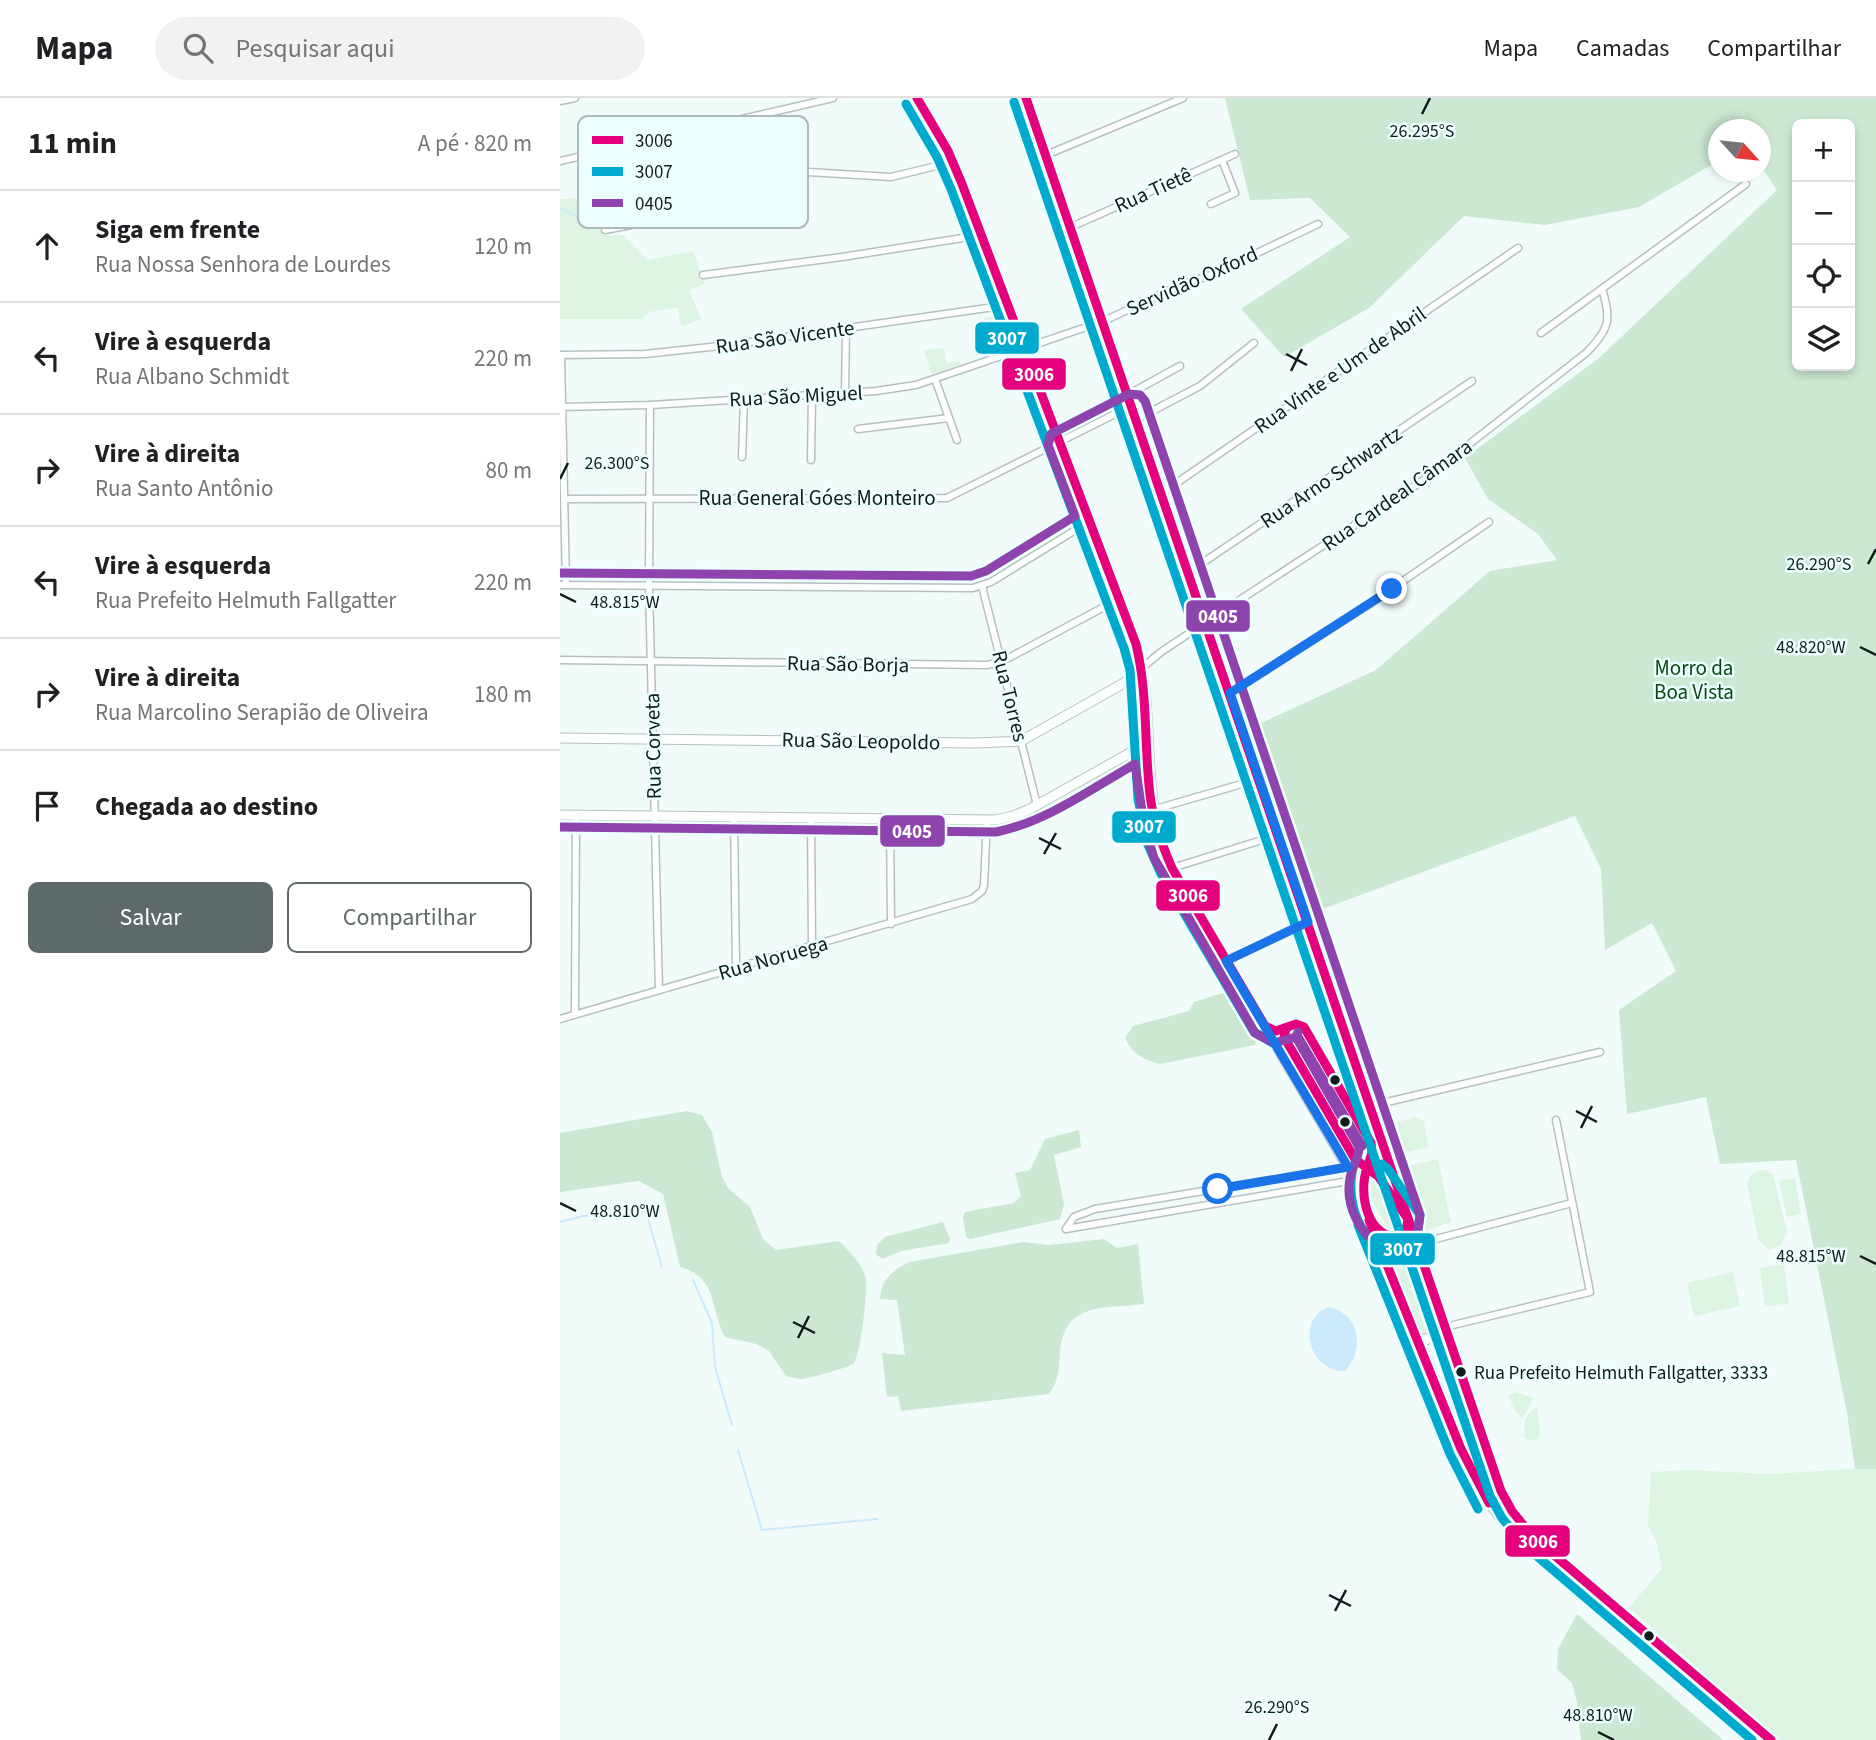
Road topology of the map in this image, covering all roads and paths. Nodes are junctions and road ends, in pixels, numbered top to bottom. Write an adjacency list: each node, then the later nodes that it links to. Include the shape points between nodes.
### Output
1 (575, 98): 6 (street)
2 (833, 98): 7 (street)
3 (917, 98): 13 (main road)
4 (1183, 98): 9 (street)
5 (1028, 99): 9 (main road)
6 (560, 101)
7 (757, 116)
8 (1235, 154): 11 (street, Rua Tietê)
9 (1046, 155): 18 (main road)
10 (578, 157): 12 (street)
11 (1222, 160): 16 (street, via 1235,193); 18 (street, Rua Tietê)
12 (560, 161)
13 (953, 162): 14 (street, via 891,177); 21 (main road)
14 (808, 172)
15 (1746, 184): 24 (street)
16 (1210, 204)
17 (1318, 224): 26 (street, Servidão Oxford)
18 (1071, 227): 26 (main road)
19 (615, 228): 20 (street)
20 (605, 230)
21 (982, 235): 23 (street); 25 (main road)
22 (1518, 247): 49 (street, Rua Vinte e Um de Abril)
23 (703, 275)
24 (1602, 289): 28 (street); 59 (street, Rua Cardeal Câmara, via 1607,324 1586,353 1430,475)
25 (1008, 305): 27 (street, Rua São Vicente); 30 (main road)
26 (1104, 321): 30 (street, Servidão Oxford); 36 (main road)
27 (846, 329): 31 (street, Rua São Vicente, via 645,354); 35 (street)
28 (1541, 333)
29 (1254, 342): 43 (street, via 1200,386)
30 (1024, 347): 33 (street, Rua São Miguel); 46 (main road)
31 (561, 355): 41 (street)
32 (1180, 366): 36 (street)
33 (935, 379): 35 (street, Rua São Miguel, via 890,390); 42 (street)
34 (1472, 381): 54 (street, Rua Arno Schwartz)
35 (845, 393): 37 (street, Rua São Miguel)
36 (1129, 394): 40 (main road)
37 (812, 395): 38 (street, Rua São Miguel); 48 (street)
38 (744, 399): 39 (street, Rua São Miguel); 47 (street)
39 (650, 404): 41 (street, Rua São Miguel); 51 (street, Rua Corveta)
40 (1133, 405): 43 (main road); 46 (street, Rua General Góes Monteiro)
41 (561, 407): 50 (street)
42 (949, 418): 44 (street); 45 (street)
43 (1138, 419): 49 (main road)
44 (858, 429)
45 (957, 440)
46 (1060, 442): 51 (street, Rua General Góes Monteiro, via 939,499); 52 (main road)
47 (742, 457)
48 (811, 460)
49 (1162, 493): 54 (main road)
50 (564, 499): 51 (street, Rua General Góes Monteiro); 55 (street)
51 (650, 499): 56 (street, Rua Corveta)
52 (1090, 522): 57 (street); 58 (main road)
53 (1489, 522): 64 (street)
54 (1189, 572): 59 (main road)
55 (563, 585): 56 (street)
56 (649, 586): 57 (street); 61 (street, Rua Corveta)
57 (982, 586): 62 (street, Rua Torres)
58 (1119, 599): 62 (street, Rua São Borja); 63 (main road)
59 (1206, 622): 63 (street, Rua Cardeal Câmara); 64 (main road)
60 (560, 660): 61 (street, Rua São Borja)
61 (651, 661): 62 (street, Rua São Borja); 66 (street, Rua Corveta)
62 (1001, 662): 67 (street, Rua Torres)
63 (1142, 668): 67 (street, Rua São Leopoldo, via 1124,683); 68 (main road)
64 (1230, 693): 69 (main road)
65 (560, 738): 66 (street, Rua São Leopoldo)
66 (653, 739): 67 (street, Rua São Leopoldo); 74 (street, Rua Corveta)
67 (1021, 741): 70 (street, Rua Torres)
68 (1146, 744): 70 (street); 71 (main road)
69 (1259, 779): 71 (street); 79 (main road)
70 (1037, 805): 78 (street, via 1013,816)
71 (1152, 810): 80 (main road)
72 (560, 815): 73 (street)
73 (576, 815): 74 (street); 87 (street)
74 (655, 816): 75 (street); 86 (street, Rua Corveta)
75 (734, 817): 76 (street); 85 (street)
76 (811, 818): 77 (street); 83 (street)
77 (890, 819): 78 (street); 82 (street)
78 (987, 820): 82 (street, Rua Noruega, via 982,891 972,900)
79 (1278, 835): 80 (street); 81 (main road)
80 (1172, 868): 84 (main road)
81 (1308, 922): 84 (street); 90 (main road)
82 (891, 924): 83 (street, Rua Noruega)
83 (812, 947): 85 (street, Rua Noruega)
84 (1226, 961): 92 (main road)
85 (736, 969): 86 (street, Rua Noruega)
86 (659, 990): 87 (street, Rua Noruega)
87 (575, 1014): 88 (street, Rua Noruega)
88 (560, 1018)
89 (1600, 1052): 90 (street)
90 (1370, 1106): 98 (main road)
91 (1556, 1120): 95 (street)
92 (1348, 1167): 93 (main road); 94 (street)
93 (1354, 1180): 96 (main road); 97 (street)
94 (1157, 1199): 97 (street); 97 (street, via 1081,1213 1066,1229)
95 (1572, 1203): 99 (street); 100 (street, via 1590,1292)
96 (1366, 1212): 98 (main road, via 1381,1231 1394,1238 1404,1235); 101 (main road)
97 (1159, 1213)
98 (1408, 1219): 99 (main road)
99 (1417, 1244): 100 (main road)
100 (1445, 1327): 101 (main road); 103 (main road, via 1498,1484 1521,1523)
101 (1418, 1342): 102 (main road, via 1471,1470 1509,1530)
102 (1751, 1740)
103 (1771, 1740)

